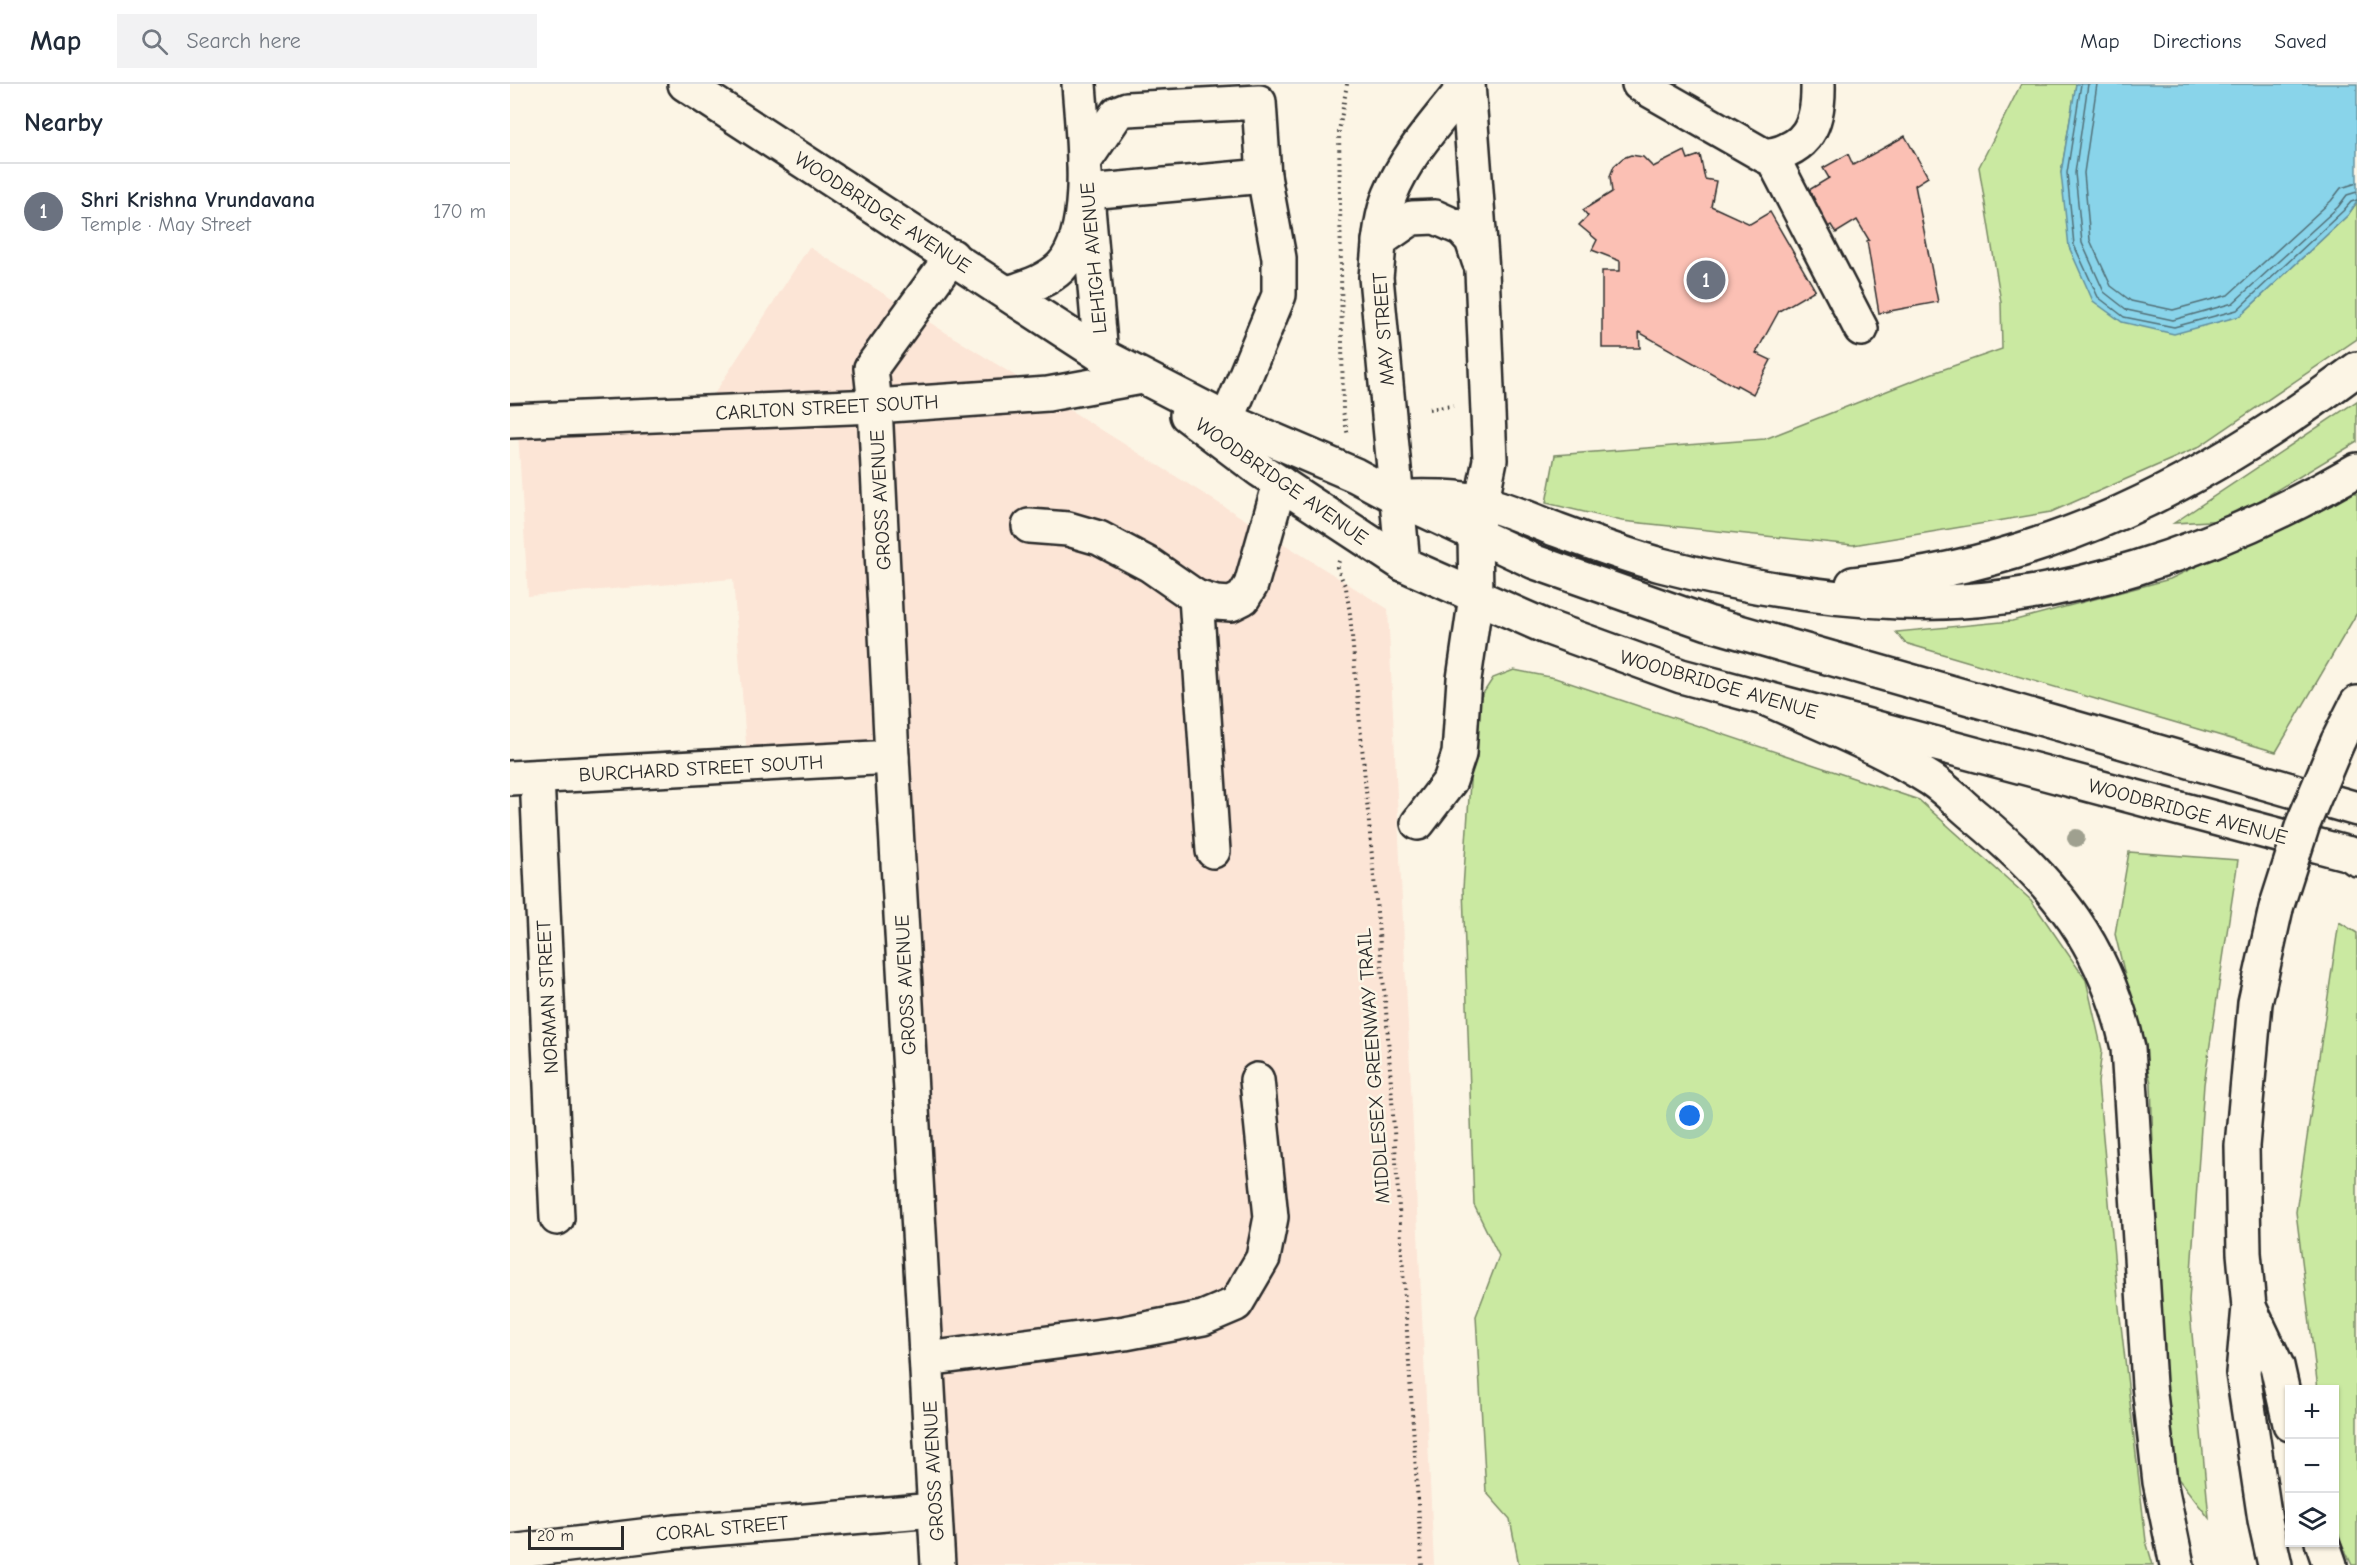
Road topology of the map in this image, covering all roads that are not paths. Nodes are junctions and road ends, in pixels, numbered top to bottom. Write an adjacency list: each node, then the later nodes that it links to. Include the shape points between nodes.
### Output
1 (1078, 84): 8 (main road, LEHIGH AVENUE)
2 (1468, 84): 9 (main road, MAY STREET, via 1417,147 1389,196); 11 (main road, MAY STREET)
3 (1639, 84): 6 (main road, via 1765,156)
4 (1818, 84): 6 (main road, via 1819,103 1809,135 1786,153)
5 (696, 88): 10 (main road, WOODBRIDGE AVENUE)
6 (1771, 155): 13 (main road)
7 (1264, 176): 8 (main road); 8 (main road, via 1259,102 1127,109 1117,113); 18 (main road, via 1280,258 1279,295)
8 (1086, 177): 12 (main road, LEHIGH AVENUE, via 1077,239 1062,267 1037,283); 14 (main road, LEHIGH AVENUE)
9 (1379, 241): 11 (main road, via 1412,218 1442,219 1462,229 1472,240); 22 (main road, MAY STREET, via 1376,278)
10 (952, 256): 12 (main road, WOODBRIDGE AVENUE); 17 (main road, GROSS AVENUE, via 871,368)
11 (1482, 271): 23 (main road, MAY STREET, via 1490,460)
12 (1008, 293): 14 (main road, WOODBRIDGE AVENUE)
13 (1861, 328)
14 (1101, 355): 16 (main road, WOODBRIDGE AVENUE)
15 (2357, 369): 27 (main road, via 2295,416 2223,462 2091,527 2024,551 1898,579 1830,586)
16 (1142, 377): 17 (main road, CARLTON STREET SOUTH, via 1048,394); 18 (main road, WOODBRIDGE AVENUE); 21 (main road, WOODBRIDGE AVENUE, via 1214,437)
17 (875, 406): 19 (main road, CARLTON STREET SOUTH); 32 (main road, GROSS AVENUE)
18 (1227, 420): 22 (main road, WOODBRIDGE AVENUE, via 1355,475)
19 (510, 421)
20 (2357, 470): 27 (main road, via 2260,521 2175,555 2037,591 1900,603)
21 (1280, 483): 26 (main road, WOODBRIDGE AVENUE); 29 (main road, via 1244,598 1231,604)
22 (1396, 497): 23 (main road, via 1458,498); 25 (main road, WOODBRIDGE AVENUE); 26 (main road, MAY STREET)
23 (1480, 504): 25 (main road, MAY STREET); 27 (main road, via 1647,561)
24 (1029, 526): 29 (main road, via 1068,529 1099,538)
25 (1475, 535): 28 (main road, MAY STREET); 34 (main road, WOODBRIDGE AVENUE, via 1534,562 1708,623)
26 (1403, 564): 28 (main road, WOODBRIDGE AVENUE)
27 (1760, 586)
28 (1476, 596): 30 (main road, WOODBRIDGE AVENUE, via 1618,654); 35 (main road, MAY STREET, via 1464,679 1459,754 1450,780)
29 (1196, 597): 36 (main road)
30 (1769, 700): 37 (main road, WOODBRIDGE AVENUE); 47 (main road, via 1870,746 1933,781 2009,845 2058,897 2095,951 2121,1017 2128,1048 2149,1385 2160,1482)
31 (2357, 703): 40 (main road, bridge, via 2303,824 2276,908 2255,1004 2245,1092 2242,1212)
32 (892, 757): 33 (main road, BURCHARD STREET SOUTH); 41 (main road, GROSS AVENUE)
33 (524, 777): 39 (main road, NORMAN STREET)
34 (2357, 809)
35 (1418, 823)
36 (1213, 851)
37 (2355, 856)
38 (1257, 1080): 41 (main road, via 1270,1217 1263,1258 1236,1304 1203,1318 1125,1333)
39 (557, 1218)
40 (2249, 1307): 42 (main road, via 2277,1366); 48 (main road, via 2243,1373)
41 (927, 1359): 43 (main road, GROSS AVENUE)
42 (2285, 1405)
43 (934, 1510): 45 (main road, CORAL STREET, via 675,1532); 46 (main road, GROSS AVENUE)
44 (2324, 1547): 49 (main road)
45 (510, 1552)
46 (938, 1565)
47 (2177, 1565)
48 (2275, 1565)
49 (2330, 1565)

